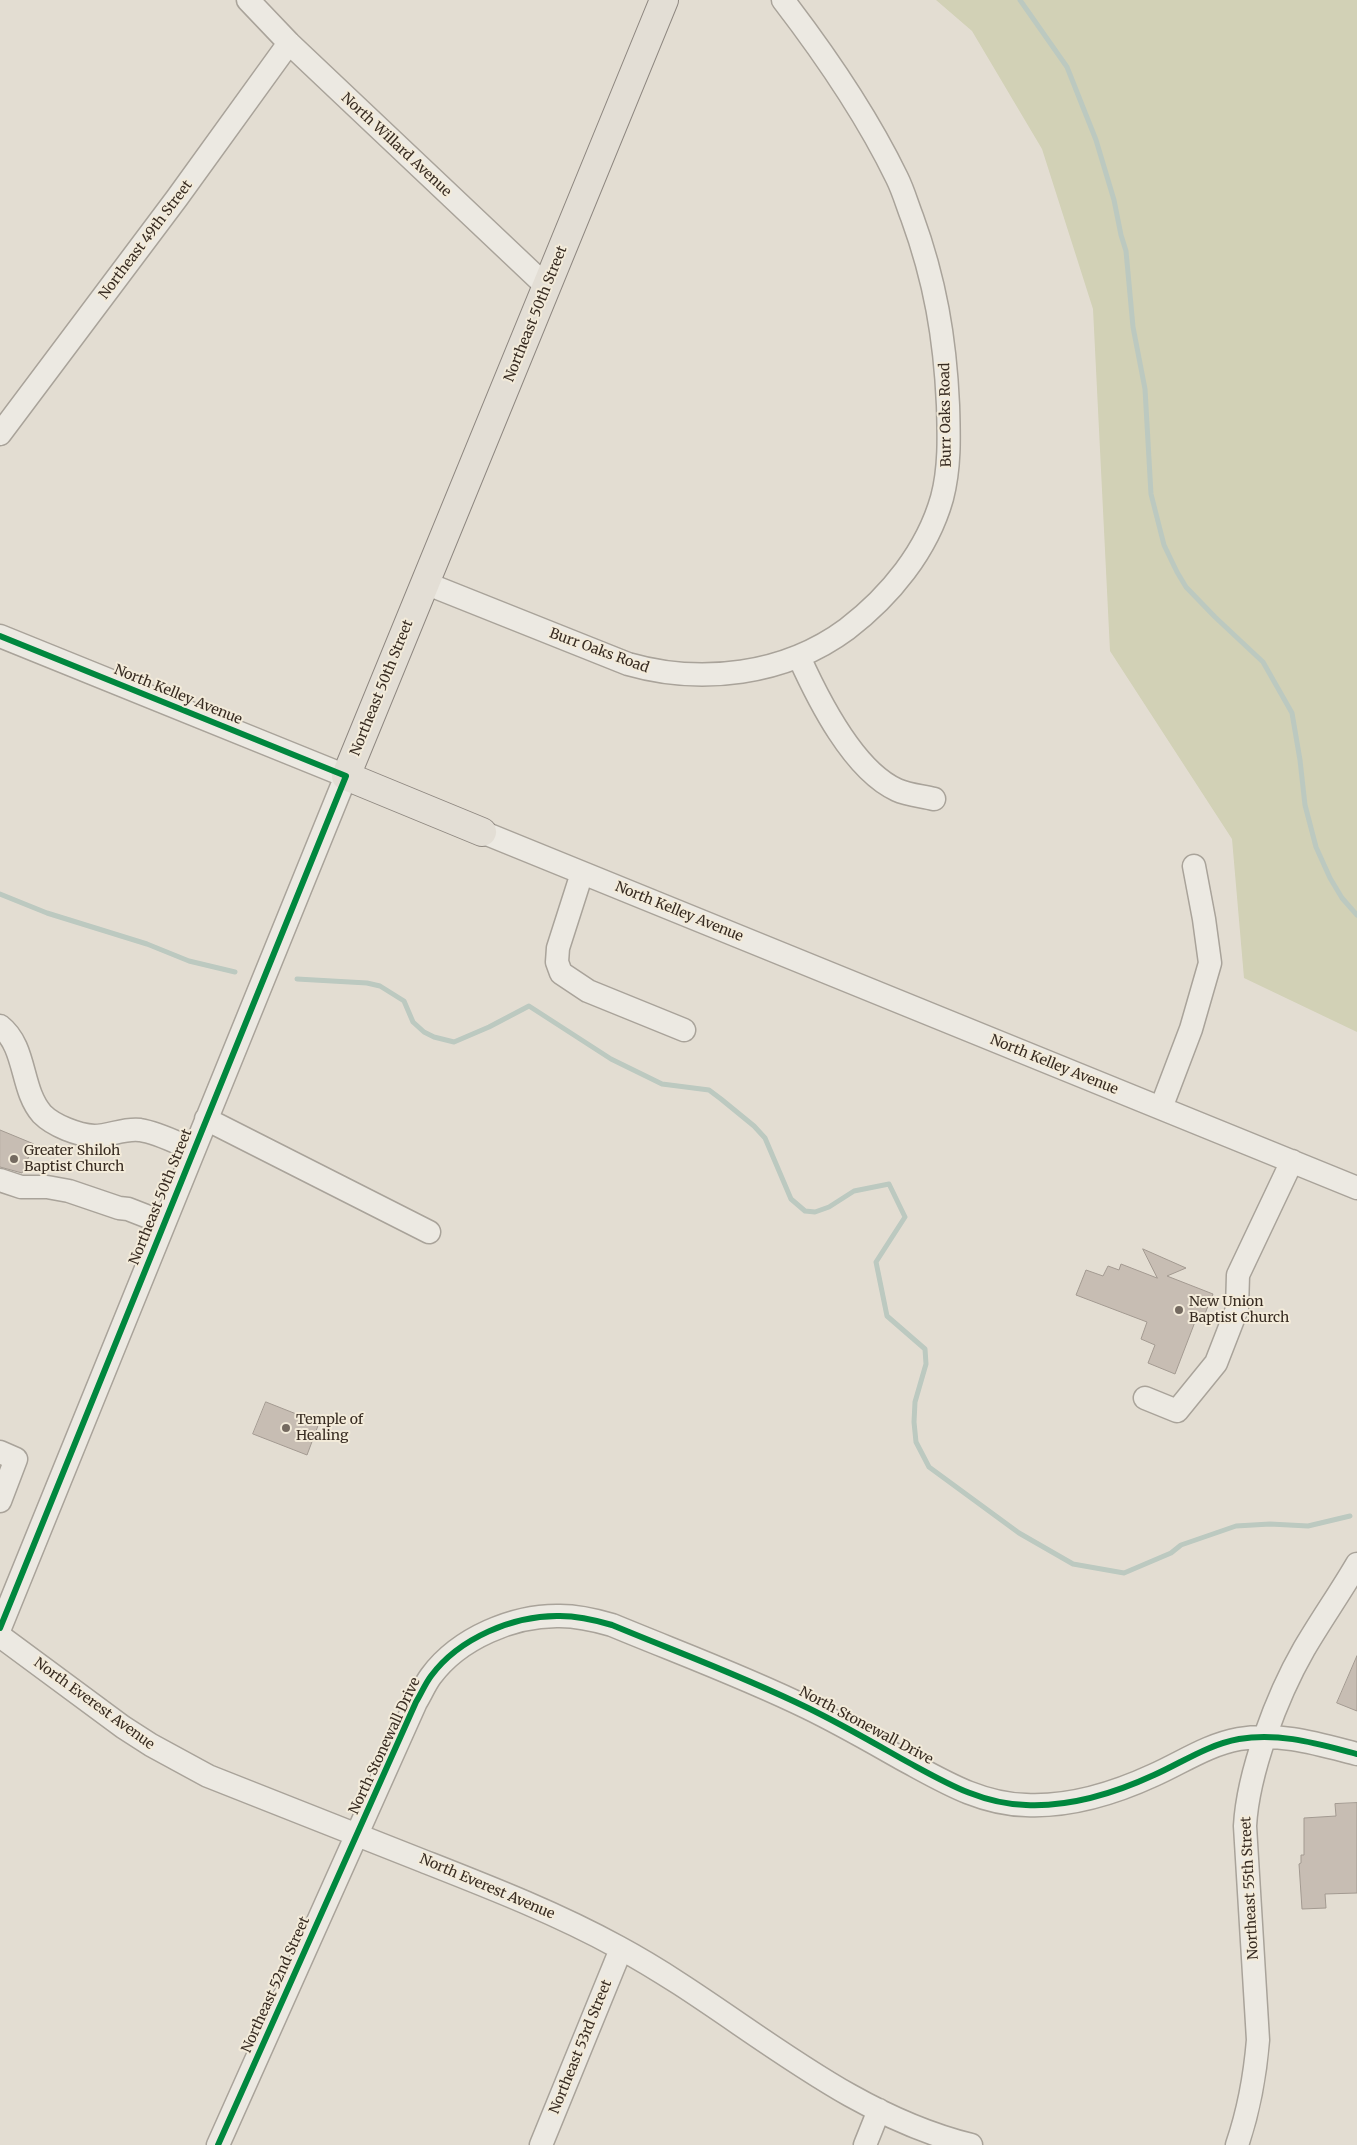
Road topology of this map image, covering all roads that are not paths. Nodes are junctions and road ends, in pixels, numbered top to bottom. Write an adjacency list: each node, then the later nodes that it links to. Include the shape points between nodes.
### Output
1 (248, 0): 4 (street, North Willard Avenue)
2 (664, 0): 5 (main road, Northeast 50th Street)
3 (783, 0): 9 (street, Burr Oaks Road, via 823,52 864,115 898,179 920,240 937,302 946,365 949,430 948,466 942,500 908,569 862,618)
4 (289, 43): 5 (street, North Willard Avenue); 6 (street, Northeast 49th Street)
5 (547, 287): 7 (main road, Northeast 50th Street)
6 (0, 434)
7 (425, 583): 9 (street, Burr Oaks Road, via 593,652 656,672 718,674); 10 (main road, Northeast 50th Street)
8 (0, 636): 10 (street, North Kelley Avenue)
9 (799, 657): 11 (street, via 829,716 851,749 872,772 898,790)
10 (346, 776): 12 (main road, North Kelley Avenue); 18 (street, Northeast 50th Street)
11 (934, 798)
12 (482, 832): 14 (street, North Kelley Avenue)
13 (1194, 866): 17 (street, via 1210,963 1191,1029)
14 (582, 873): 16 (street, via 558,948 557,962 561,973 588,991); 17 (street, North Kelley Avenue)
15 (0, 1026): 19 (street, via 11,1037 32,1098 43,1115 58,1125 79,1134 95,1136 141,1130)
16 (684, 1030)
17 (1161, 1108): 20 (street, North Kelley Avenue)
18 (206, 1119): 19 (street, Northeast 50th Street); 24 (street)
19 (194, 1150): 23 (street, Northeast 50th Street)
20 (1292, 1161): 22 (street, North Kelley Avenue); 25 (street, via 1238,1275 1237,1309 1213,1369 1177,1411)
21 (0, 1180): 23 (street, via 21,1187 69,1191)
22 (1357, 1188)
23 (164, 1223): 29 (street, Northeast 50th Street)
24 (429, 1232)
25 (1145, 1398)
26 (0, 1452): 27 (street, via 16,1459)
27 (0, 1500)
28 (1357, 1564): 31 (street, Northeast 55th Street, via 1303,1650)
29 (0, 1628)
30 (0, 1636): 33 (street, North Everest Avenue, via 116,1723 179,1761)
31 (1265, 1736): 32 (street, North Stonewall Drive, via 1296,1738); 33 (street, North Stonewall Drive, via 1213,1746 1154,1775 1079,1800 1028,1806 1004,1804 959,1790 795,1702 612,1625 587,1618 530,1619 475,1639 451,1655 431,1675); 40 (street, Northeast 55th Street, via 1246,1810 1258,2040 1250,2102)
32 (1357, 1754)
33 (357, 1835): 34 (street, North Everest Avenue, via 523,1901); 36 (street, Northeast 52nd Street)
34 (621, 1948): 35 (street, North Everest Avenue, via 811,2072); 37 (street, Northeast 53rd Street)
35 (879, 2110): 38 (street); 39 (street, North Everest Avenue, via 924,2131)
36 (218, 2145)
37 (541, 2145)
38 (865, 2145)
39 (971, 2145)
40 (1237, 2145)

